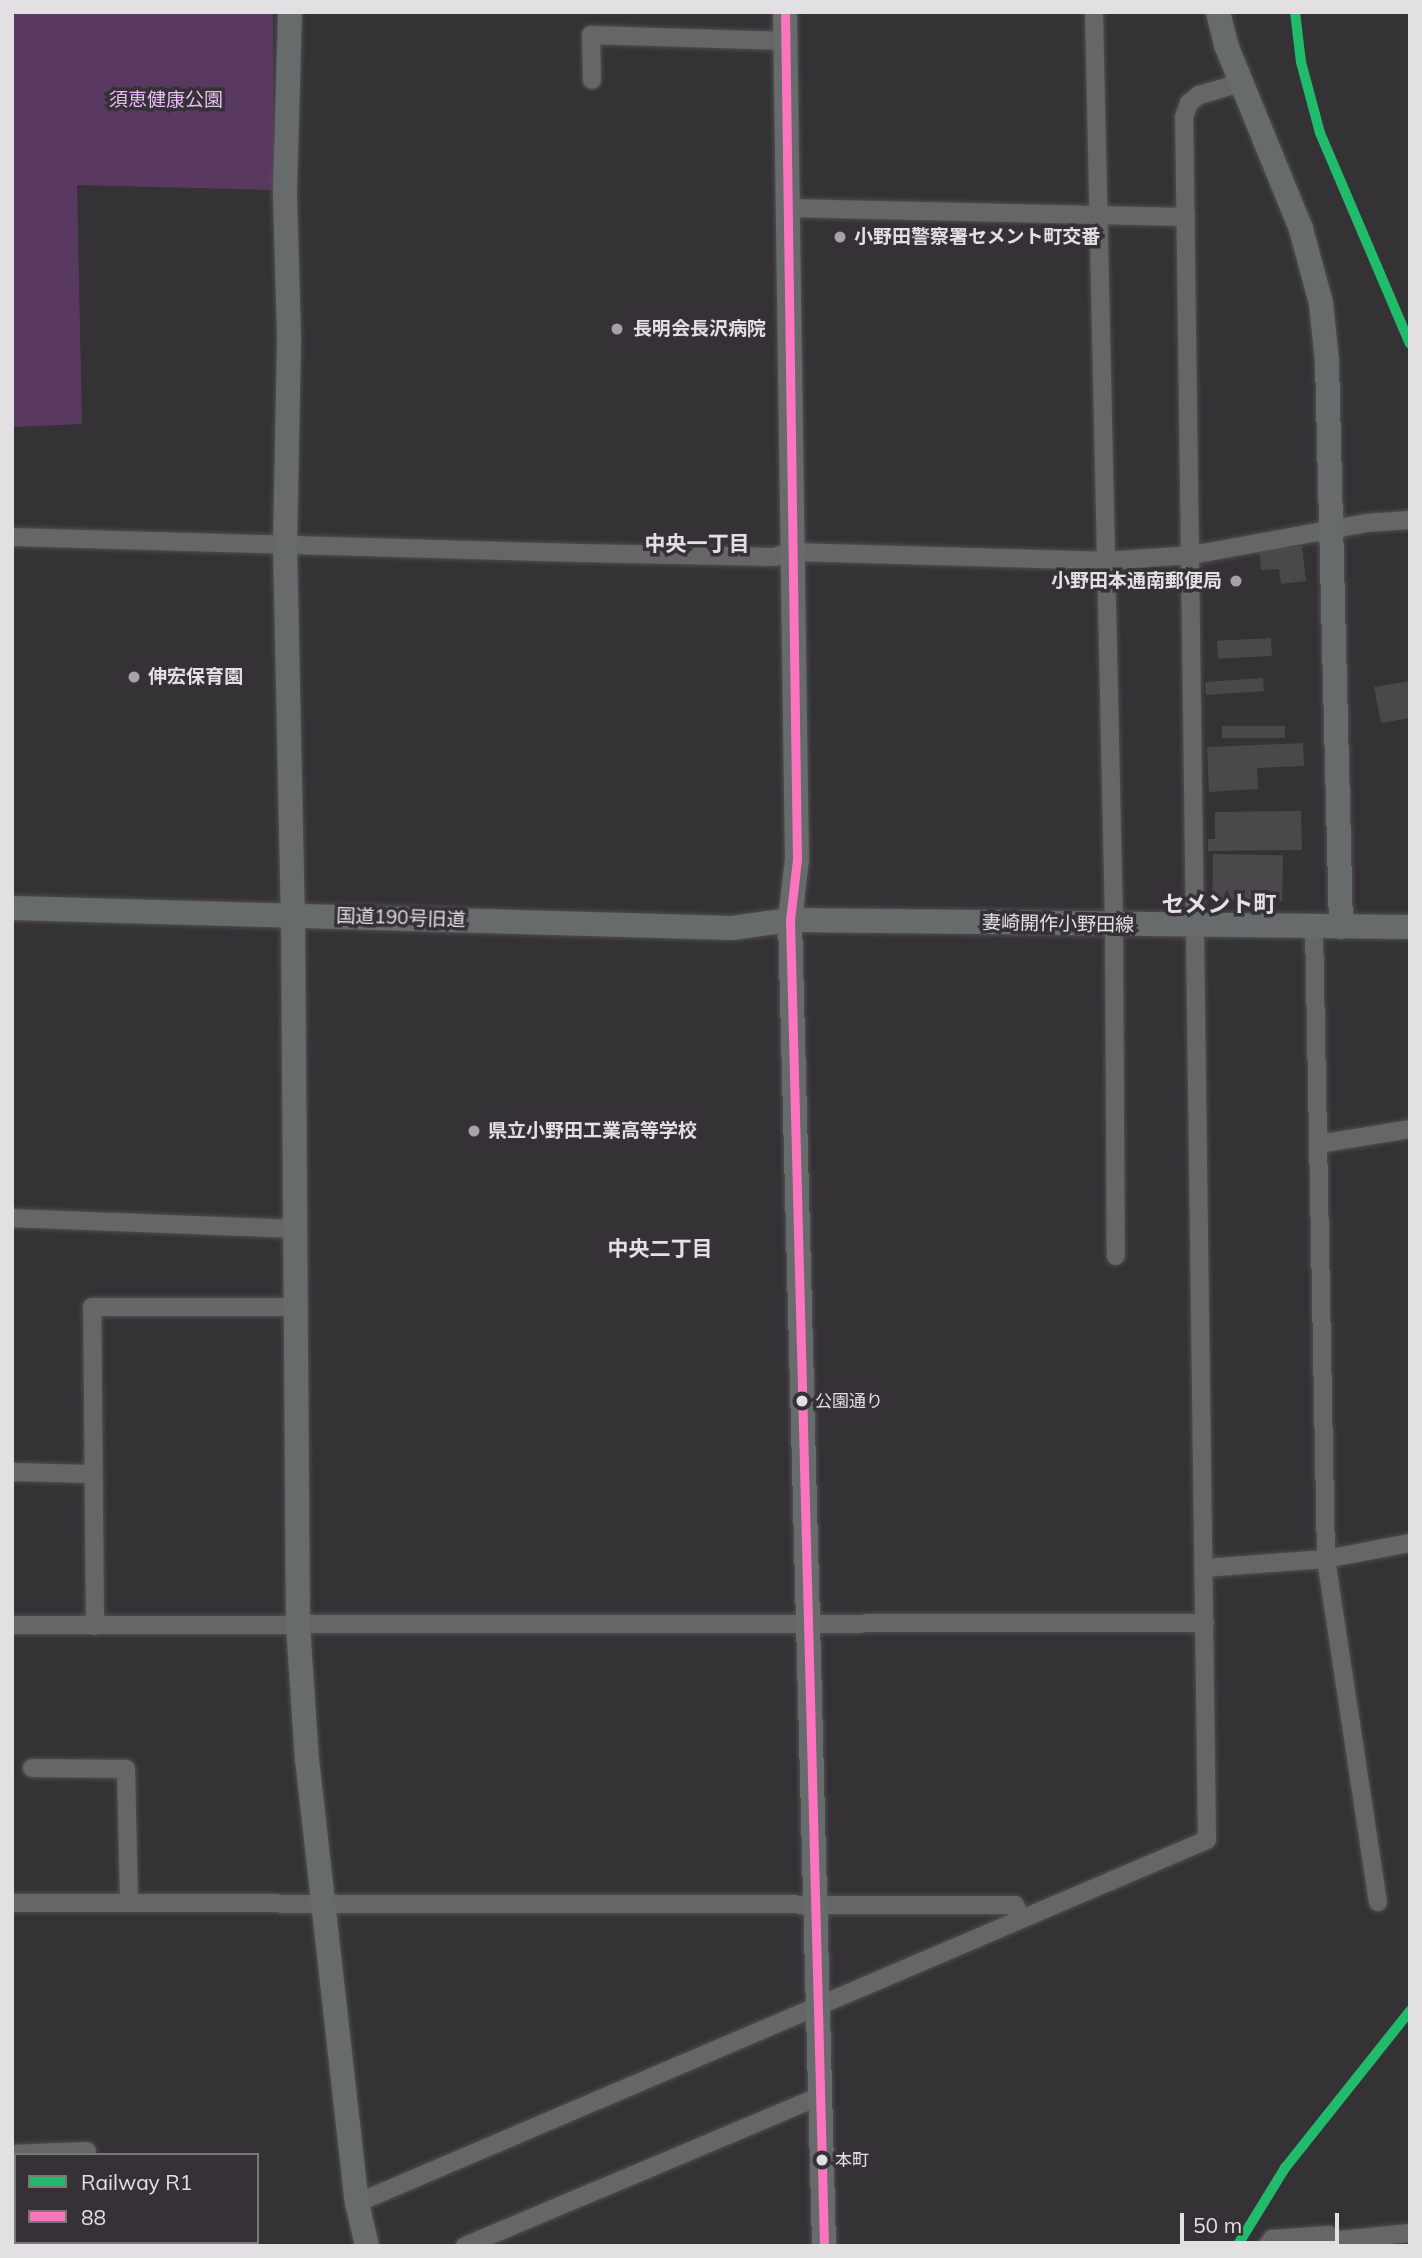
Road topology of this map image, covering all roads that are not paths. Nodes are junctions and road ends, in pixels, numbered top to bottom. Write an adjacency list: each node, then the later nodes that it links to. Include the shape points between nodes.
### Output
1 (290, 12): 14 (street)
2 (785, 12): 5 (street)
3 (1094, 12): 9 (street)
4 (1218, 12): 7 (street)
5 (785, 41): 6 (street, via 591,35); 8 (street)
6 (592, 80)
7 (1241, 83): 10 (street, via 1199,95 1189,103 1184,117); 12 (street, via 1314,268 1326,361)
8 (787, 208): 9 (street); 15 (street)
9 (1097, 217): 10 (street); 17 (street)
10 (1186, 217): 16 (street)
11 (1410, 520): 12 (street)
12 (1332, 531): 16 (street); 24 (street)
13 (12, 537): 14 (street)
14 (285, 543): 15 (street, via 760,557); 19 (street)
15 (792, 552): 17 (street); 20 (street, via 797,859)
16 (1192, 555): 17 (street); 22 (street)
17 (1105, 561): 21 (street)
18 (12, 908): 19 (street, 国道190号旧道)
19 (293, 915): 20 (street, 国道190号旧道, via 732,928); 29 (street)
20 (790, 920): 21 (street, 妻崎開作小野田線); 40 (street)
21 (1114, 924): 22 (street, 妻崎開作小野田線); 30 (street)
22 (1195, 925): 23 (street, 妻崎開作小野田線); 36 (street)
23 (1314, 927): 24 (street, 妻崎開作小野田線); 27 (street)
24 (1341, 927): 25 (street, 妻崎開作小野田線)
25 (1410, 927)
26 (1410, 1129): 27 (street)
27 (1320, 1144): 35 (street)
28 (12, 1218): 29 (street)
29 (296, 1229): 31 (street)
30 (1116, 1256)
31 (296, 1307): 33 (street, via 92,1307); 39 (street)
32 (12, 1472): 33 (street)
33 (93, 1474): 41 (street)
34 (1410, 1543): 35 (street)
35 (1326, 1559): 36 (street); 43 (street)
36 (1204, 1568): 37 (street)
37 (1205, 1623): 40 (street); 48 (street, via 1207,1840)
38 (12, 1625): 41 (street)
39 (298, 1625): 40 (street); 41 (street); 47 (street, via 301,1696)
40 (810, 1625): 46 (street)
41 (95, 1626)
42 (32, 1768): 45 (street, via 126,1769)
43 (1378, 1902)
44 (12, 1903): 45 (street)
45 (129, 1903): 47 (street)
46 (814, 1905): 47 (street); 48 (street, via 1015,1905); 49 (street)
47 (324, 1906): 53 (street)
48 (1021, 1918): 49 (street)
49 (817, 2007): 50 (street); 53 (street)
50 (820, 2096): 56 (street); 57 (street)
51 (87, 2151): 52 (street)
52 (37, 2153)
53 (357, 2203): 55 (street)
54 (1410, 2232): 58 (street, via 1339,2240 1329,2235 1272,2239)
55 (367, 2246)
56 (466, 2246)
57 (824, 2246)
58 (1267, 2246)

